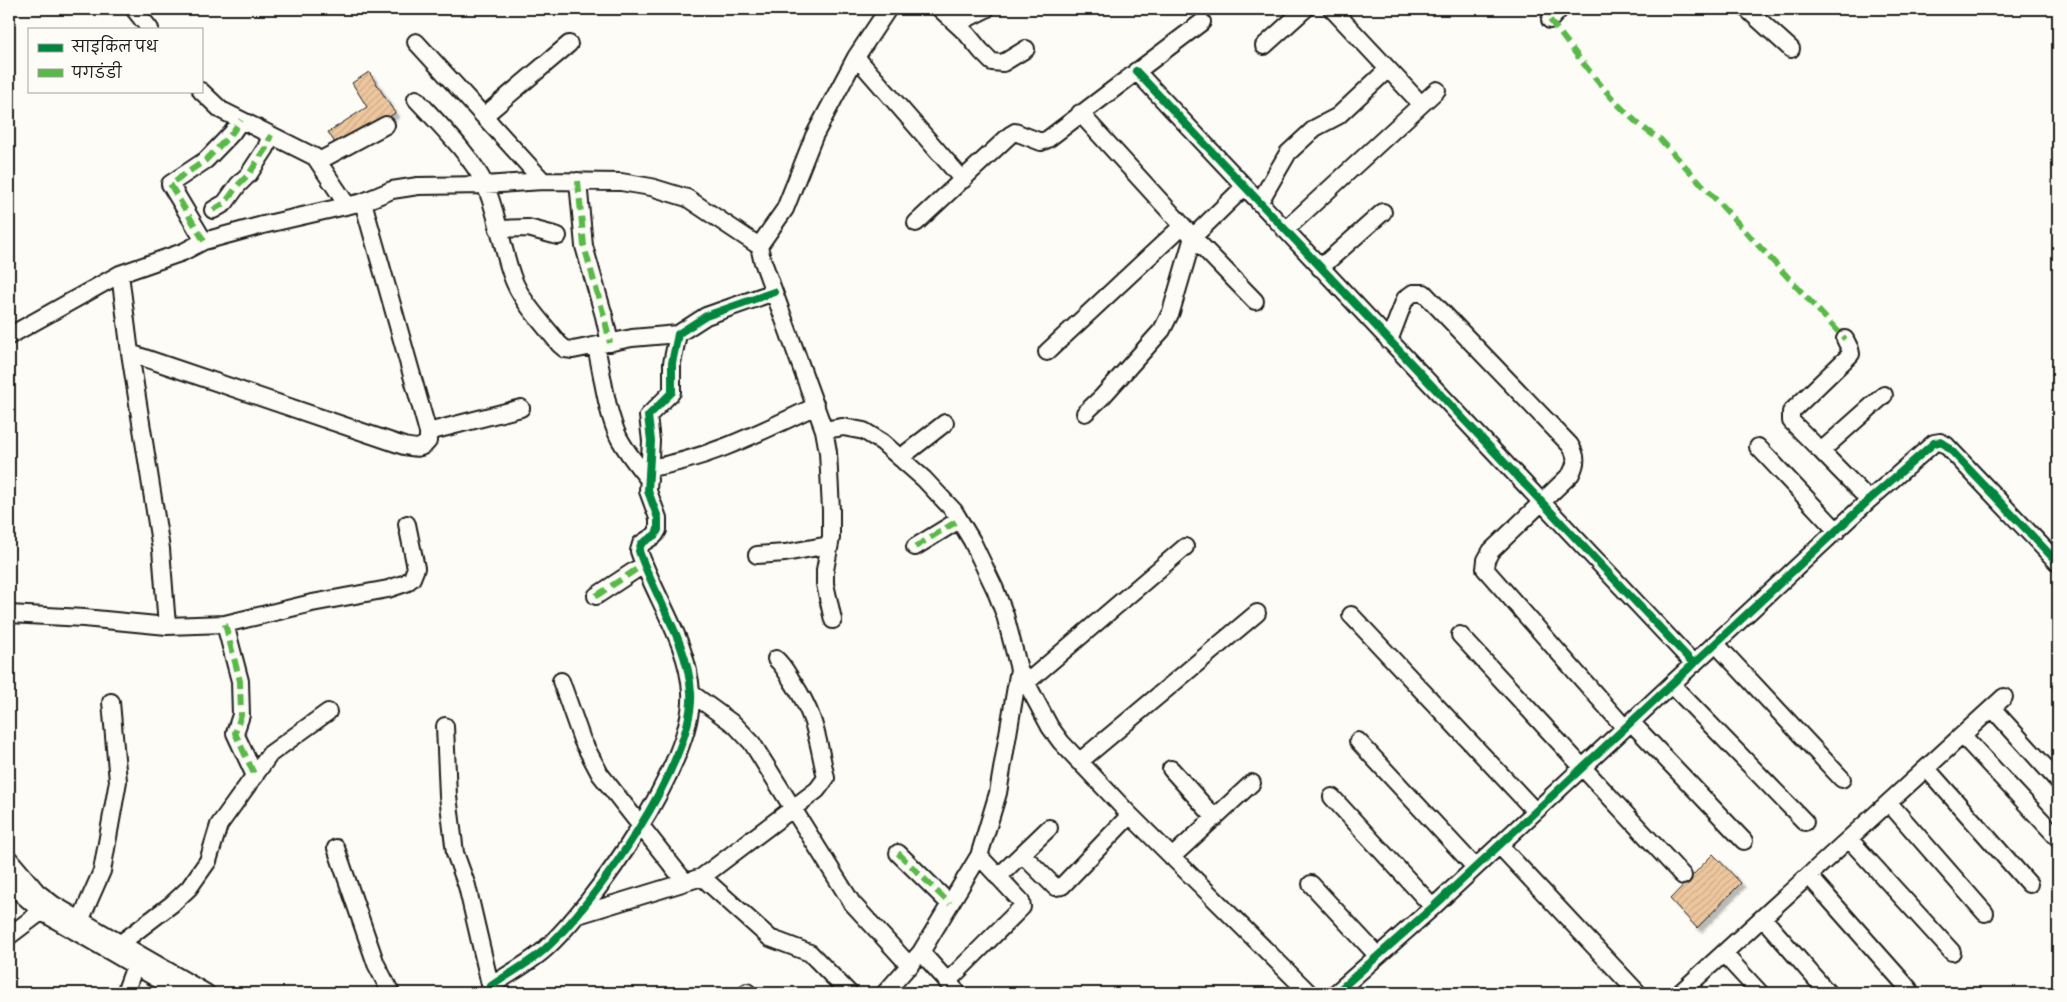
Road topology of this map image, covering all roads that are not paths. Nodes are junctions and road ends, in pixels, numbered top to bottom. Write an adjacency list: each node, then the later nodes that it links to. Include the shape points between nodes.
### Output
1 (134, 9): 10 (street)
2 (886, 9): 16 (street)
3 (940, 9): 8 (street)
4 (986, 9): 8 (street)
5 (1305, 9): 13 (street)
6 (1332, 9): 17 (street)
7 (1747, 9): 15 (street)
8 (954, 21): 14 (street, via 992,62 1003,63)
9 (1202, 22): 18 (street)
10 (149, 28)
11 (416, 42): 24 (street)
12 (569, 44): 24 (street)
13 (1264, 46)
14 (1026, 49)
15 (1791, 49)
16 (856, 57): 29 (street); 44 (street, via 814,136 785,209)
17 (1388, 69): 22 (street); 34 (street, via 1338,116 1315,128 1288,153)
18 (1136, 71): 23 (street); 33 (street)
19 (1437, 90): 22 (street)
20 (202, 92): 25 (street, via 214,106)
21 (416, 99): 32 (street, via 450,137)
22 (1421, 104): 40 (street)
23 (1080, 113): 29 (street, via 1041,142 1015,132); 41 (street)
24 (484, 116): 30 (street)
25 (241, 120): 27 (street); 43 (street, via 206,160 170,184)
26 (386, 125): 28 (street)
27 (271, 135): 28 (street); 36 (street, via 249,174 225,203)
28 (319, 161): 35 (street)
29 (963, 180): 38 (street)
30 (543, 181): 31 (street); 32 (street)
31 (578, 181): 44 (street, via 621,182 687,198); 53 (street, via 584,246 604,316)
32 (485, 185): 35 (street, via 418,186 392,190); 39 (street)
33 (1244, 186): 34 (street); 41 (street)
34 (1259, 202): 40 (street)
35 (355, 204): 43 (street); 62 (street)
36 (213, 210)
37 (1383, 212): 45 (street)
38 (916, 223)
39 (498, 229): 42 (street, via 528,228); 53 (street, via 517,287 560,344 573,350)
40 (1285, 230): 45 (street)
41 (1188, 232): 48 (street); 54 (street); 59 (street, via 1171,312 1162,330)
42 (558, 236)
43 (204, 241): 46 (street, via 183,252)
44 (759, 246): 47 (street)
45 (1320, 268): 52 (street)
46 (120, 274): 50 (street); 55 (street)
47 (774, 292): 49 (street, via 706,316); 57 (street)
48 (1255, 301)
49 (678, 334): 53 (street, via 632,338); 66 (street, via 672,363 672,392 648,416 651,441)
50 (9, 336)
51 (1845, 339): 64 (street, via 1850,354 1791,412 1791,421)
52 (1389, 341): 68 (street); 68 (street, via 1405,299 1413,293 1424,293 1570,445 1576,454 1571,474)
53 (603, 345): 66 (street, via 611,415 618,436 628,454)
54 (1047, 352)
55 (130, 353): 62 (street, via 417,449 428,441); 84 (street, via 161,549)
56 (1884, 395): 64 (street)
57 (816, 406): 61 (street); 66 (street, via 719,450)
58 (520, 408): 62 (street)
59 (1085, 412)
60 (945, 423): 65 (street)
61 (824, 430): 65 (street, via 843,427 864,431); 72 (street, via 832,510)
62 (428, 432)
63 (1758, 447): 71 (street)
64 (1822, 451): 67 (street)
65 (900, 458): 69 (street, via 924,479)
66 (649, 474): 77 (street, via 648,491 658,518 658,530 641,544 639,551)
67 (1869, 500): 71 (street); 76 (street, via 1928,446 1940,442)
68 (1542, 502): 88 (street); 97 (street, via 1491,551 1485,569)
69 (959, 520): 73 (street); 89 (street, via 995,589)
70 (407, 524): 83 (street, via 416,568 406,583)
71 (1838, 531): 86 (street)
72 (829, 545): 75 (street); 82 (street, via 825,584)
73 (915, 547)
74 (1185, 547): 89 (street)
75 (757, 555)
76 (2058, 563)
77 (644, 565): 78 (street); 92 (street, via 688,664)
78 (596, 596)
79 (1257, 613): 101 (street)
80 (9, 614): 84 (street)
81 (1351, 615): 112 (street)
82 (833, 620)
83 (225, 624): 84 (street); 105 (street, via 240,681 241,715 235,733)
84 (167, 626)
85 (1460, 635): 102 (street)
86 (1716, 644): 88 (street); 106 (street)
87 (776, 659): 111 (street, via 805,700 814,723 826,778 817,790)
88 (1694, 664): 91 (street)
89 (1022, 676): 101 (street, via 1050,727); 125 (street, via 998,793)
90 (561, 681): 116 (street, via 592,760)
91 (1672, 685): 97 (street); 115 (street)
92 (692, 693): 111 (street, via 745,734); 116 (street, via 680,748)
93 (2004, 697): 95 (street)
94 (111, 702): 143 (street, via 118,781 102,871)
95 (1992, 708): 99 (street); 107 (street)
96 (328, 712): 105 (street, via 270,754)
97 (1628, 725): 102 (street); 120 (street)
98 (445, 726): 154 (street, via 448,796 455,853 467,886)
99 (1963, 736): 104 (street); 118 (street)
100 (1358, 741): 128 (street)
101 (1079, 762): 113 (street)
102 (1583, 767): 112 (street); 129 (street)
103 (1171, 769): 114 (street)
104 (1927, 769): 110 (street); 136 (street)
105 (255, 776): 145 (street, via 219,825 208,861 189,888)
106 (1842, 779)
107 (2058, 782)
108 (1252, 783): 114 (street)
109 (1332, 797): 139 (street)
110 (1889, 803): 119 (street); 140 (street)
111 (793, 808): 131 (street); 151 (street, via 852,903)
112 (1535, 811): 121 (street)
113 (1130, 815): 124 (street, via 1062,886 1055,887); 126 (street)
114 (1215, 818): 126 (street)
115 (1805, 822)
116 (642, 826): 133 (street); 141 (street)
117 (1049, 828): 124 (street)
118 (2058, 838)
119 (1849, 839): 130 (street); 147 (street)
120 (1744, 841)
121 (1499, 845): 128 (street); 163 (street)
122 (336, 848): 158 (street, via 376,964)
123 (898, 853): 137 (street)
124 (1022, 854): 132 (street)
125 (979, 856): 132 (street); 137 (street)
126 (1172, 857): 161 (street)
127 (9, 859): 138 (street)
128 (1475, 867): 139 (street)
129 (1684, 876)
130 (1809, 876): 142 (street); 153 (street)
131 (702, 877): 133 (street); 159 (street, via 770,938 810,953)
132 (998, 877): 152 (street, via 1022,907)
133 (685, 882): 141 (street)
134 (9, 883): 138 (street)
135 (1311, 884): 149 (street)
136 (2029, 884)
137 (950, 904): 146 (street)
138 (47, 907): 143 (street); 144 (street); 150 (street)
139 (1433, 907): 149 (street)
140 (1985, 912)
141 (578, 916): 154 (street, via 543,951)
142 (1763, 918): 148 (street); 166 (street)
143 (80, 921): 145 (street)
144 (9, 936)
145 (121, 943): 150 (street)
146 (921, 952): 151 (street); 152 (street)
147 (1952, 952)
148 (1724, 954): 164 (street); 165 (street)
149 (1377, 955): 162 (street)
150 (137, 959): 155 (street); 156 (street); 157 (street)
151 (910, 966): 160 (street)
152 (953, 988)
153 (1909, 989)
154 (491, 990)
155 (125, 993)
156 (182, 993)
157 (206, 993)
158 (391, 993)
159 (849, 993)
160 (885, 993)
161 (1309, 993)
162 (1336, 993)
163 (1638, 993)
164 (1680, 993)
165 (1760, 993)
166 (1828, 993)

